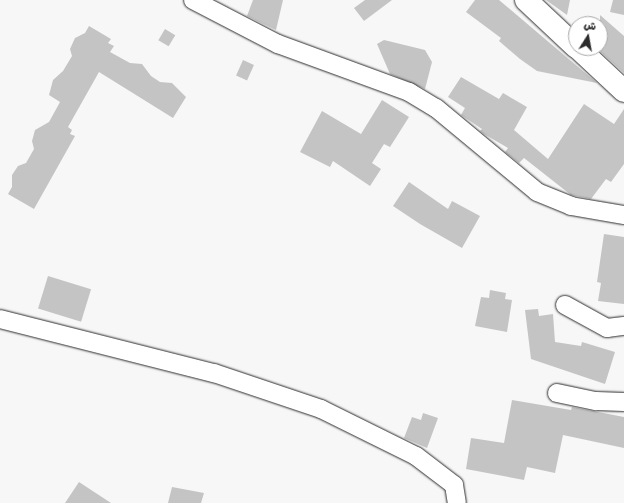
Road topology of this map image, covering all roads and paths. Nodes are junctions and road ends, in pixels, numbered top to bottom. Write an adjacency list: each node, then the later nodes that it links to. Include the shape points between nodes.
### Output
1 (194, 0): 6 (street, via 278,44 409,92 436,108 537,192 570,206)
2 (526, 0): 3 (main road)
3 (568, 39)
4 (586, 56): 5 (main road)
5 (624, 92)
6 (624, 215)
7 (565, 305): 9 (street, via 607,328)
8 (0, 319): 12 (street, via 214,373 321,409 416,456 454,485)
9 (624, 326)
10 (557, 393): 11 (street)
11 (624, 402)
12 (457, 503)

